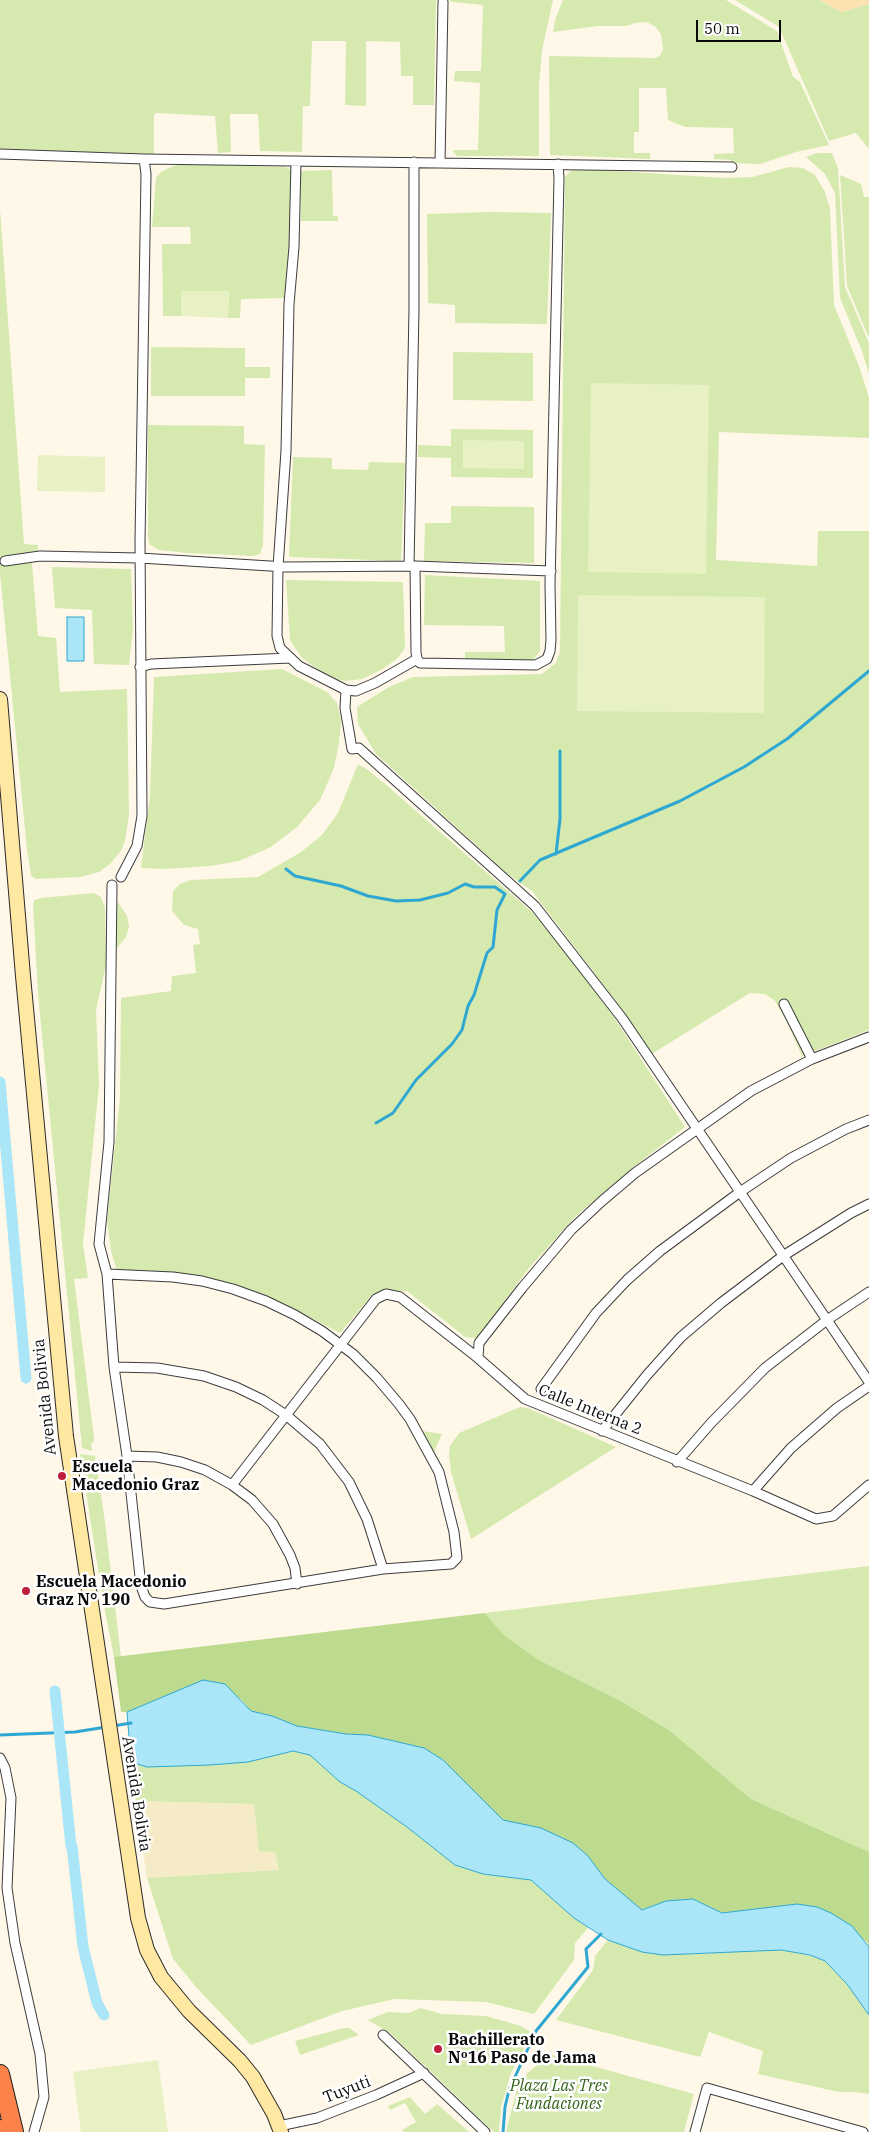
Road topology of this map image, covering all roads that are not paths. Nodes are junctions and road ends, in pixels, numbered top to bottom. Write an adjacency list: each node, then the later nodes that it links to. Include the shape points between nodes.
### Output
1 (443, 2): 6 (street)
2 (0, 154): 3 (street)
3 (144, 160): 4 (street); 9 (street)
4 (296, 161): 5 (street); 12 (street, via 286,451)
5 (414, 162): 6 (street); 11 (street)
6 (440, 162): 7 (street)
7 (558, 164): 8 (street); 13 (street)
8 (732, 167)
9 (140, 558): 10 (street, via 40,556); 12 (street); 16 (street)
10 (5, 561)
11 (412, 566): 12 (street); 13 (street); 15 (street)
12 (278, 567): 14 (street, via 277,636 280,648)
13 (551, 571): 15 (street, via 551,640 547,659 536,665 426,665)
14 (290, 658): 16 (street); 17 (street, via 315,676)
15 (417, 659): 17 (street, via 376,683 356,691)
16 (140, 667): 19 (street, via 142,816 137,846)
17 (346, 690): 25 (street, via 345,708 352,749 359,748 535,906 622,1018)
18 (0, 698): 50 (street, Avenida Bolivia, via 66,1436 138,1918 152,1963 189,2011 253,2077)
19 (121, 877)
20 (112, 885): 29 (street, via 110,1142 99,1244)
21 (784, 1004): 23 (street)
22 (869, 1036): 23 (street)
23 (812, 1059): 25 (street, via 751,1091)
24 (869, 1120): 26 (street, via 791,1158)
25 (697, 1129): 26 (street); 33 (street, via 635,1173 571,1230 478,1344)
26 (740, 1192): 28 (street); 36 (street, via 660,1251 627,1280 596,1313)
27 (869, 1204): 28 (street)
28 (783, 1256): 31 (street); 38 (street, via 681,1337)
29 (107, 1274): 32 (street, via 173,1277 233,1290 295,1315); 34 (street)
30 (869, 1292): 31 (street)
31 (827, 1320): 35 (street); 40 (street, via 765,1368)
32 (340, 1344): 33 (street, Calle Interna 2, via 376,1300 386,1294 400,1298); 37 (street); 44 (street, via 377,1378 410,1419 439,1472 454,1532 457,1558 451,1564)
33 (478, 1358): 38 (street, Calle Interna 2, via 525,1399)
34 (114, 1367): 37 (street, via 157,1368 204,1376 236,1387); 39 (street)
35 (869, 1384): 43 (street, via 791,1448)
36 (541, 1389)
37 (286, 1415): 41 (street); 44 (street, via 320,1444 348,1482 367,1519)
38 (602, 1431): 40 (street, Calle Interna 2)
39 (127, 1456): 41 (street, via 181,1462); 45 (street, via 141,1586 150,1602 164,1604)
40 (677, 1462): 43 (street, Calle Interna 2)
41 (232, 1484): 45 (street, via 252,1500 273,1524 290,1555)
42 (869, 1485): 43 (street, Calle Interna 2, via 833,1516 816,1519)
43 (753, 1491)
44 (383, 1569): 45 (street)
45 (297, 1584)
46 (0, 1758): 52 (street, via 11,1798 7,1888 15,1943 40,2054 44,2097)
47 (383, 2035): 48 (street)
48 (424, 2073): 50 (street, Tuyuti, via 317,2118); 53 (street)
49 (0, 2074): 51 (highway)
50 (280, 2129)
51 (14, 2132)
52 (34, 2132)
53 (485, 2132)
54 (695, 2132): 55 (street, via 707,2088)
55 (863, 2132)

